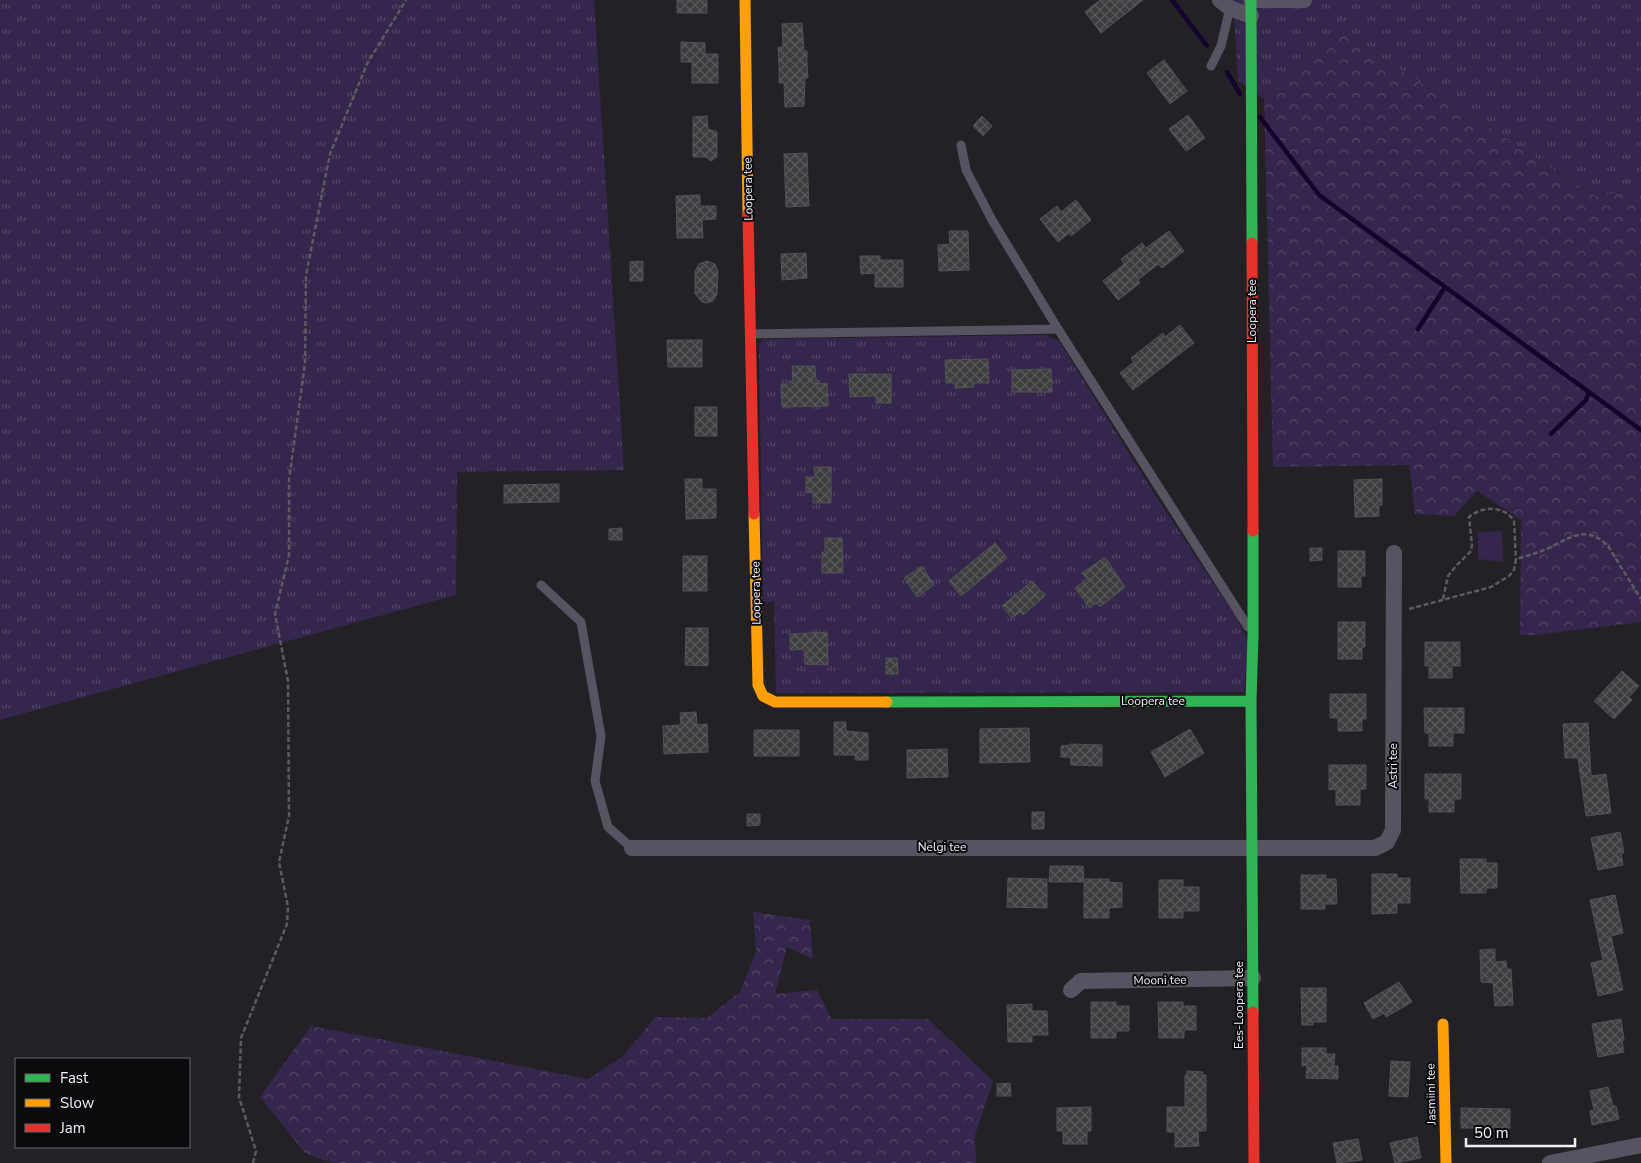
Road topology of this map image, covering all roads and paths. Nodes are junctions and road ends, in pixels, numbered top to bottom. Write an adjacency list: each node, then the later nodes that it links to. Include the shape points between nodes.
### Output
1 (406, 0): 24 (path, via 367,64 330,154 306,275 305,363 289,480 289,555 275,614 288,682 289,816 279,862 288,906 287,924 241,1038 239,1098 256,1151)
2 (745, 0): 9 (street, Loopera tee)
3 (1304, 0): 5 (street)
4 (1225, 4): 5 (street); 6 (lane, via 1221,46)
5 (1251, 5): 16 (street, Loopera tee)
6 (1211, 66)
7 (961, 145): 8 (lane, via 966,170 992,220)
8 (1058, 329): 9 (lane); 16 (lane)
9 (750, 334): 17 (street, Loopera tee, via 758,685 763,696 775,702)
10 (1394, 553): 15 (street, Astri tee)
11 (1516, 559): 13 (path, via 1514,570 1503,580); 13 (path, via 1511,516 1495,508 1471,515 1471,551 1448,576); 14 (path, via 1542,551 1571,536 1590,534 1608,546)
12 (540, 585): 19 (lane, via 581,622 601,736 595,781 608,827)
13 (1443, 599): 15 (path)
14 (1641, 599)
15 (1394, 614): 18 (street, Astri tee, via 1393,830 1387,842 1375,848)
16 (1253, 636): 17 (street, Loopera tee)
17 (1251, 701): 18 (street, Loopera tee)
18 (1252, 847): 19 (street, Nelgi tee); 20 (street, Ees-Loopera tee)
19 (632, 848)
20 (1253, 978): 21 (street, Mooni tee, via 1082,981); 25 (street, Ees-Loopera tee)
21 (1071, 990)
22 (1442, 1024): 26 (street, Jasmiini tee)
23 (1641, 1145): 27 (street)
24 (253, 1163)
25 (1254, 1163)
26 (1446, 1163)
27 (1550, 1163)

